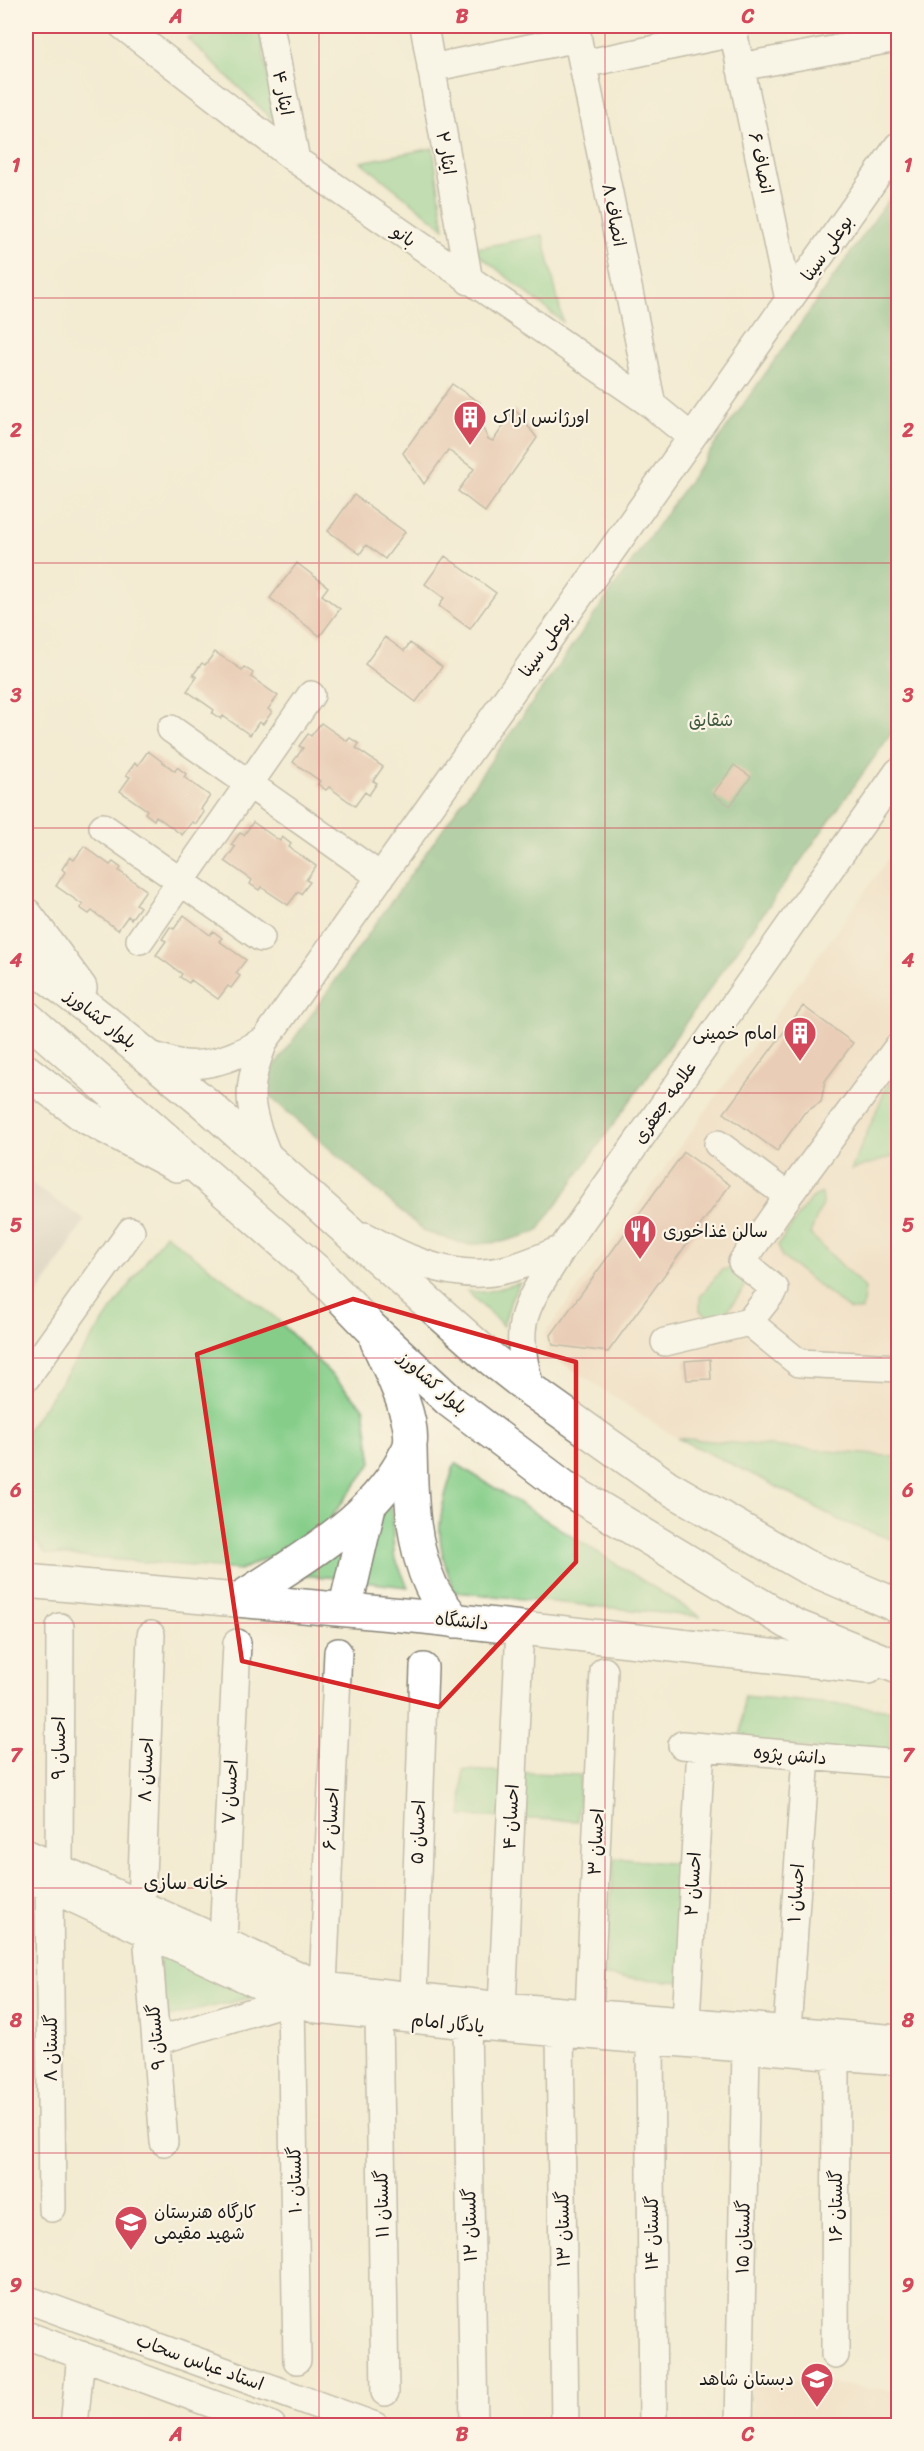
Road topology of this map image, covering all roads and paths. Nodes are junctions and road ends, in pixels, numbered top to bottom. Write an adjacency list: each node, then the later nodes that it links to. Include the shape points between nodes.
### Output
1 (123, 26): 10 (street, بانو)
2 (270, 26): 10 (street, ایثار ۴)
3 (424, 26): 8 (street, ایثار ۲)
4 (732, 29): 6 (street); 7 (street, انصاف ۶)
5 (897, 37): 7 (street)
6 (579, 42): 8 (street); 13 (street, انصاف ۸)
7 (740, 67): 12 (street, انصاف ۶)
8 (431, 68): 11 (street, ایثار ۲)
9 (898, 146): 12 (street, بوعلی سینا)
10 (296, 160): 11 (street, بانو)
11 (469, 281): 13 (street, بانو)
12 (789, 300): 14 (street, بوعلی سینا)
13 (652, 405): 14 (street, بانو)
14 (691, 437): 20 (street, بوعلی سینا)
15 (311, 695): 18 (street)
16 (171, 729): 18 (street)
17 (898, 772): 38 (street, علامه جعفری)
18 (249, 784): 20 (street); 21 (street)
19 (103, 827): 21 (street)
20 (381, 877): 28 (street, بوعلی سینا)
21 (181, 882): 23 (street); 24 (street)
22 (26, 915): 27 (main road)
23 (261, 938)
24 (140, 940)
25 (26, 960): 27 (main road, بلوار کشاورز)
26 (26, 1017): 34 (main road, بلوار کشاورز)
27 (102, 1019): 30 (main road, بلوار کشاورز)
28 (265, 1040): 30 (street, via 239,1055 214,1062 184,1064); 33 (street, بوعلی سینا, via 254,1066 250,1091 254,1122)
29 (898, 1047): 35 (street)
30 (146, 1054): 33 (main road, بلوار کشاورز)
31 (26, 1071): 34 (main road, via 83,1115)
32 (718, 1144): 35 (street)
33 (269, 1159): 36 (main road, بلوار کشاورز)
34 (228, 1193): 40 (main road, بلوار کشاورز, via 316,1271)
35 (788, 1196): 39 (street, via 742,1262 775,1289)
36 (336, 1219): 38 (street, via 413,1261 446,1270 483,1274 521,1265); 44 (main road, بلوار کشاورز)
37 (131, 1231): 43 (street)
38 (562, 1248): 44 (street, علامه جعفری, via 528,1304 520,1328 522,1359)
39 (750, 1322): 41 (street); 42 (street, via 799,1363)
40 (371, 1328): 45 (main road, via 400,1393); 58 (main road, بلوار کشاورز, via 450,1401 564,1487 793,1625)
41 (665, 1342)
42 (898, 1368)
43 (28, 1370)
44 (531, 1390): 49 (main road, بلوار کشاورز, via 666,1486 805,1566)
45 (410, 1446): 46 (main road, via 393,1478); 51 (main road, via 411,1497 421,1560 432,1588)
46 (369, 1506): 48 (main road, via 316,1548); 50 (main road)
47 (26, 1581): 48 (main road, دانشگاه)
48 (238, 1600): 50 (main road, دانشگاه)
49 (898, 1606)
50 (345, 1610): 51 (main road, دانشگاه)
51 (455, 1621): 53 (main road, دانشگاه)
52 (60, 1627): 64 (street, احسان ۹)
53 (520, 1628): 58 (main road, دانشگاه); 71 (street, احسان ۴)
54 (151, 1635): 65 (street, احسان ۸)
55 (237, 1643): 67 (street, احسان ۷)
56 (338, 1652): 68 (street, احسان ۶)
57 (424, 1667): 69 (street, احسان ۵)
58 (898, 1669)
59 (604, 1671): 72 (street, احسان ۳)
60 (692, 1746): 61 (street, دانش پژوه); 74 (street, احسان ۲)
61 (806, 1756): 62 (street, دانش پژوه); 76 (street, احسان ۱)
62 (898, 1764)
63 (26, 1853): 64 (street, یادگار امام)
64 (45, 1878): 65 (street, یادگار امام); 66 (street, یادگار امام); 85 (street, گلستان ۸)
65 (141, 1905): 67 (street, یادگار امام)
66 (147, 1933): 70 (street, یادگار امام); 80 (street, گلستان ۹)
67 (223, 1941): 68 (street, یادگار امام)
68 (323, 1986): 69 (street, یادگار امام)
69 (412, 1997): 71 (street, یادگار امام)
70 (291, 2000): 73 (street, یادگار امام, via 317,2009); 80 (street); 90 (street, گلستان ۱۰)
71 (502, 2006): 72 (street, یادگار امام)
72 (589, 2013): 74 (street, یادگار امام)
73 (379, 2016): 75 (street, یادگار امام); 91 (street, گلستان ۱۱)
74 (686, 2021): 76 (street, یادگار امام)
75 (467, 2025): 77 (street, یادگار امام); 92 (street, گلستان ۱۲)
76 (787, 2030): 78 (street, یادگار امام)
77 (560, 2033): 79 (street, یادگار امام); 96 (street, گلستان ۱۳)
78 (898, 2039)
79 (650, 2040): 81 (street, یادگار امام); 97 (street, گلستان ۱۴)
80 (157, 2041): 84 (street, گلستان ۹)
81 (746, 2048): 82 (street, یادگار امام); 98 (street, گلستان ۱۵)
82 (836, 2056): 83 (street, یادگار امام); 89 (street, گلستان ۱۶)
83 (898, 2061)
84 (164, 2142)
85 (52, 2208)
86 (26, 2299): 95 (street, استاد عباس سحاب)
87 (26, 2335): 88 (street, استاد عباس سحاب)
88 (81, 2355): 93 (street); 94 (street, استاد عباس سحاب)
89 (835, 2355)
90 (297, 2360)
91 (385, 2392)
92 (474, 2425)
93 (74, 2426)
94 (272, 2426)
95 (375, 2426)
96 (565, 2426)
97 (653, 2426)
98 (739, 2426)

